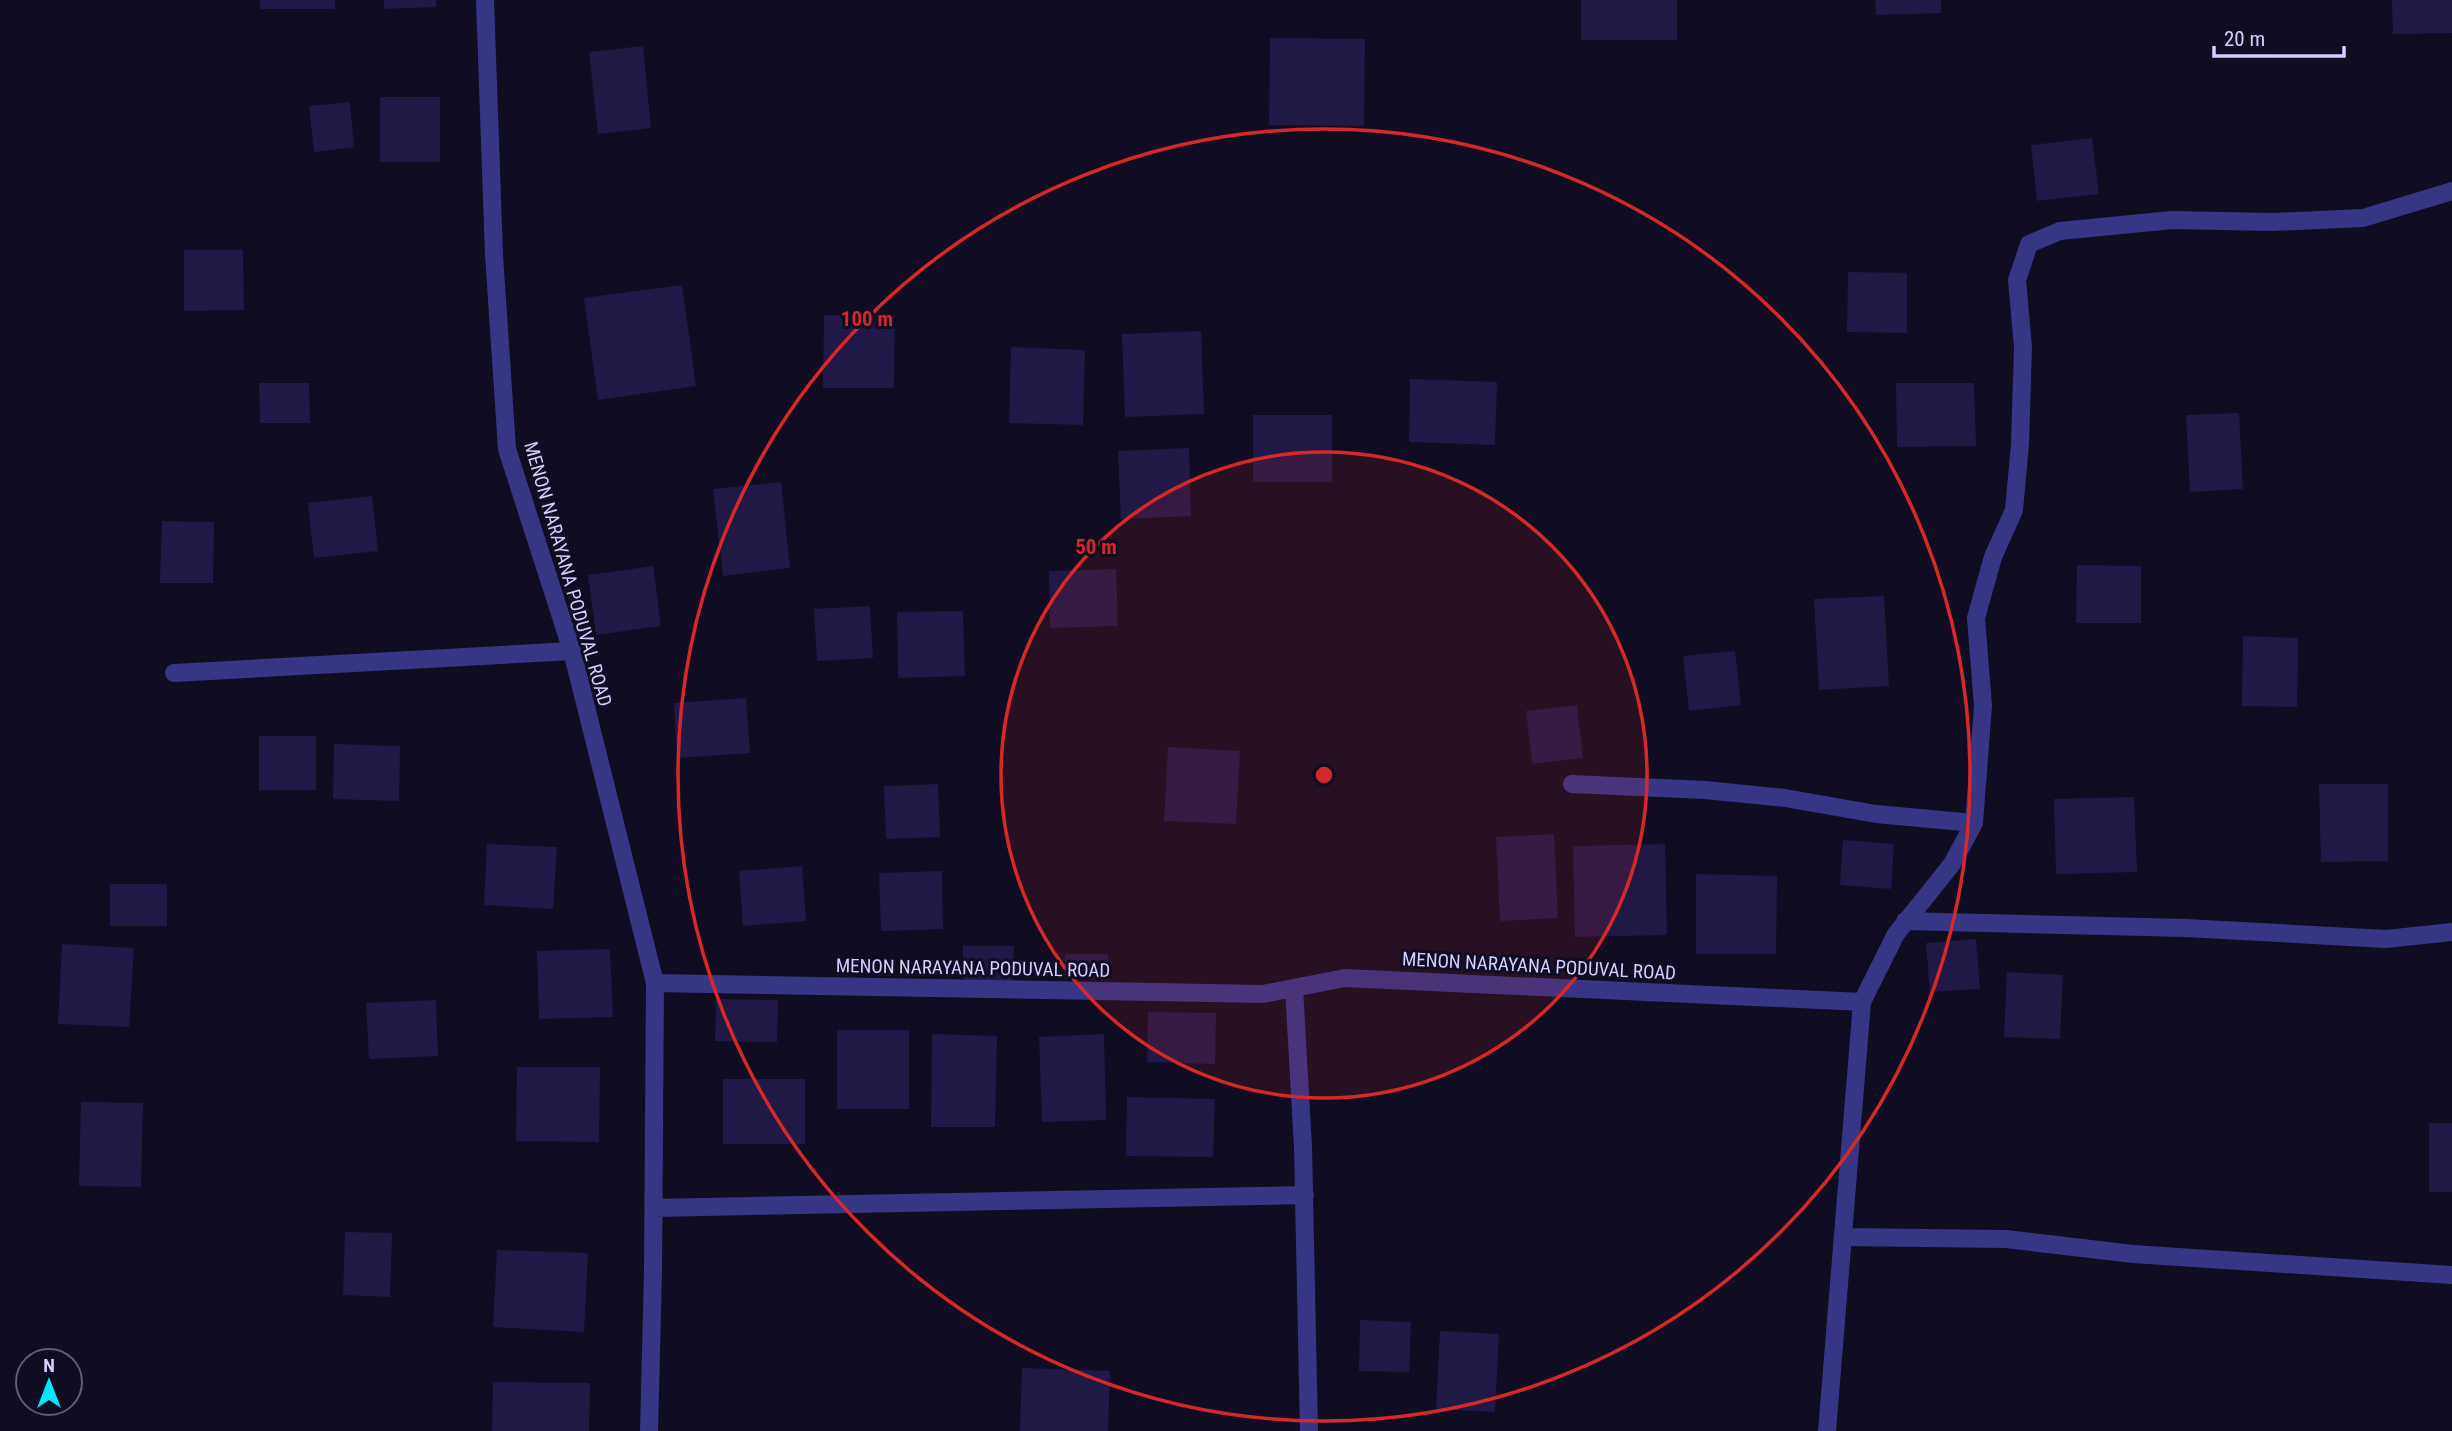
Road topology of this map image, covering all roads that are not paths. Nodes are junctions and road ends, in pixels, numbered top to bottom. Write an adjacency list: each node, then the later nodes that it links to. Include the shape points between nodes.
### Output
1 (485, 0): 3 (street, MENON NARAYANA PODUVAL ROAD, via 507,449)
2 (2452, 191): 6 (street, via 2363,218 2172,220 2060,231 2029,244 2017,280 2023,348 2014,510 1993,557 1976,618 1983,706)
3 (572, 651): 4 (street); 9 (street, MENON NARAYANA PODUVAL ROAD)
4 (174, 673)
5 (1572, 783): 6 (street, via 1718,791)
6 (1974, 823): 7 (street, via 1952,864)
7 (1905, 921): 8 (street, via 2186,928 2386,939); 11 (street)
8 (2452, 932)
9 (655, 983): 10 (street, MENON NARAYANA PODUVAL ROAD, via 1263,994); 13 (street)
10 (1294, 988): 11 (street, MENON NARAYANA PODUVAL ROAD, via 1345,978); 12 (street)
11 (1862, 1002): 14 (street)
12 (1305, 1195): 13 (street); 17 (street)
13 (654, 1208): 16 (street)
14 (1843, 1237): 15 (street, via 2006,1239 2133,1254); 18 (street)
15 (2452, 1275)
16 (649, 1431)
17 (1309, 1431)
18 (1827, 1431)

